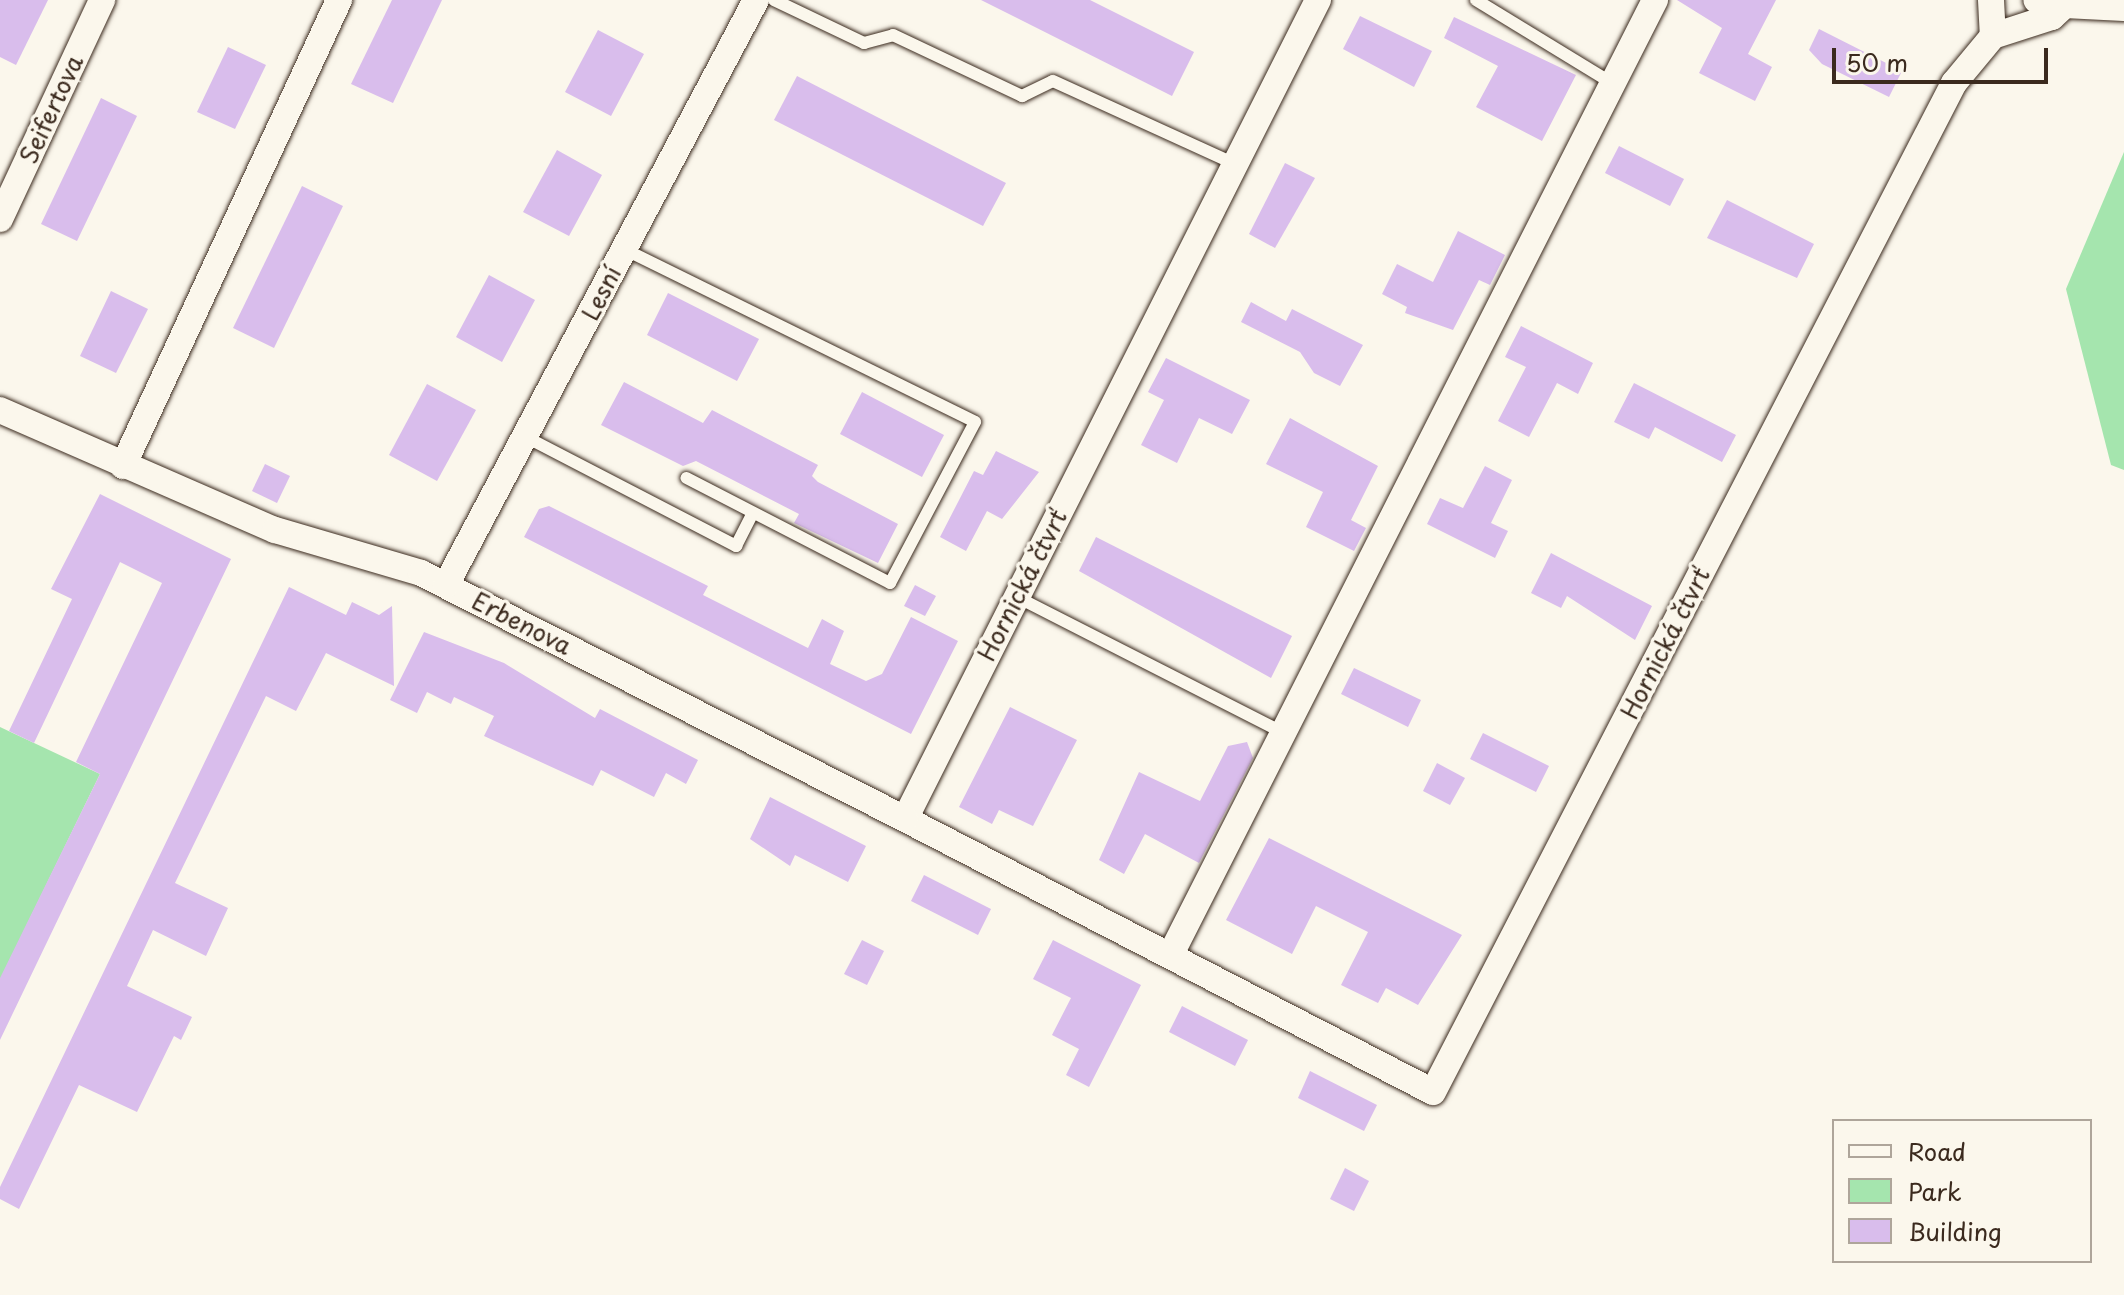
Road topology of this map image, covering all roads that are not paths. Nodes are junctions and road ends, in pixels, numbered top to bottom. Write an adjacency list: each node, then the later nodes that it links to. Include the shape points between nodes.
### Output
1 (102, 0): 15 (street, Seifertova)
2 (339, 0): 19 (street)
3 (756, 0): 16 (street, Lesní)
4 (774, 0): 14 (lane, via 864,43 893,35 1022,96 1053,81)
5 (1318, 0): 14 (street, Hornická čtvrť)
6 (1655, 0): 13 (street)
7 (1991, 0): 12 (street)
8 (2036, 0): 10 (street)
9 (1484, 2): 13 (lane)
10 (2065, 5): 11 (street); 12 (street, via 2052,17)
11 (2124, 8)
12 (1993, 36): 26 (street, Hornická čtvrť, via 1954,83 1433,1092)
13 (1615, 85): 24 (street)
14 (1235, 164): 23 (street, Hornická čtvrť)
15 (0, 219)
16 (624, 249): 18 (street, Lesní); 21 (lane, via 975,422 890,583)
17 (0, 410): 19 (street, Erbenova)
18 (526, 437): 21 (lane, via 736,546); 22 (street, Lesní)
19 (123, 466): 22 (street, Erbenova, via 275,530)
20 (687, 478): 21 (lane)
21 (753, 513)
22 (446, 585): 25 (street, Erbenova)
23 (1017, 597): 24 (lane); 25 (street, Hornická čtvrť)
24 (1286, 734): 26 (street)
25 (905, 819): 26 (street, Hornická čtvrť)
26 (1171, 954)

